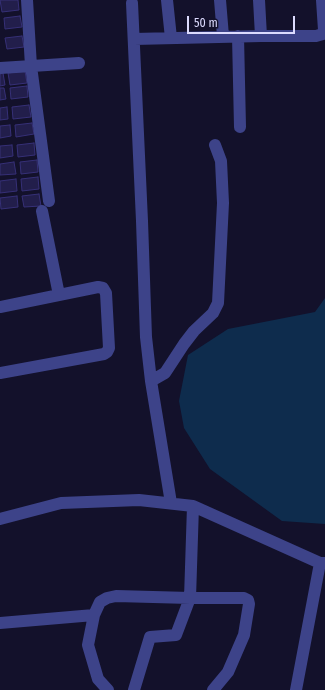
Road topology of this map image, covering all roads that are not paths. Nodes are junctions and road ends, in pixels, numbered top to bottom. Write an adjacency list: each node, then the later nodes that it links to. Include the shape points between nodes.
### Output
1 (27, 0): 13 (street)
2 (167, 0): 10 (street)
3 (220, 0): 7 (street)
4 (259, 0): 9 (street)
5 (322, 0): 9 (street, via 324,30 320,36)
6 (132, 2): 11 (street)
7 (223, 36): 8 (street); 10 (street)
8 (238, 36): 9 (street); 15 (street)
9 (261, 36)
10 (171, 38): 11 (street)
11 (134, 39): 20 (street, via 146,338)
12 (79, 63): 13 (street)
13 (31, 66): 14 (street); 17 (street, via 45,206)
14 (0, 68)
15 (240, 127)
16 (215, 146): 20 (street, via 221,161 223,196 218,303 214,313 194,331 164,373)
17 (59, 295): 18 (street); 19 (street, via 103,288 106,292 109,348 107,352)
18 (0, 305)
19 (0, 373)
20 (151, 381): 21 (street)
21 (171, 503): 22 (street); 23 (street, via 139,500 61,503)
22 (193, 506): 24 (street); 25 (street)
23 (0, 519)
24 (322, 563): 31 (street)
25 (190, 598): 26 (street, via 116,596 100,602); 29 (street, via 176,635 150,637); 30 (street, via 248,600 244,635 228,672)
26 (94, 615): 27 (street); 28 (street, via 88,645 98,679)
27 (0, 623)
28 (108, 690)
29 (134, 690)
30 (213, 690)
31 (296, 690)

